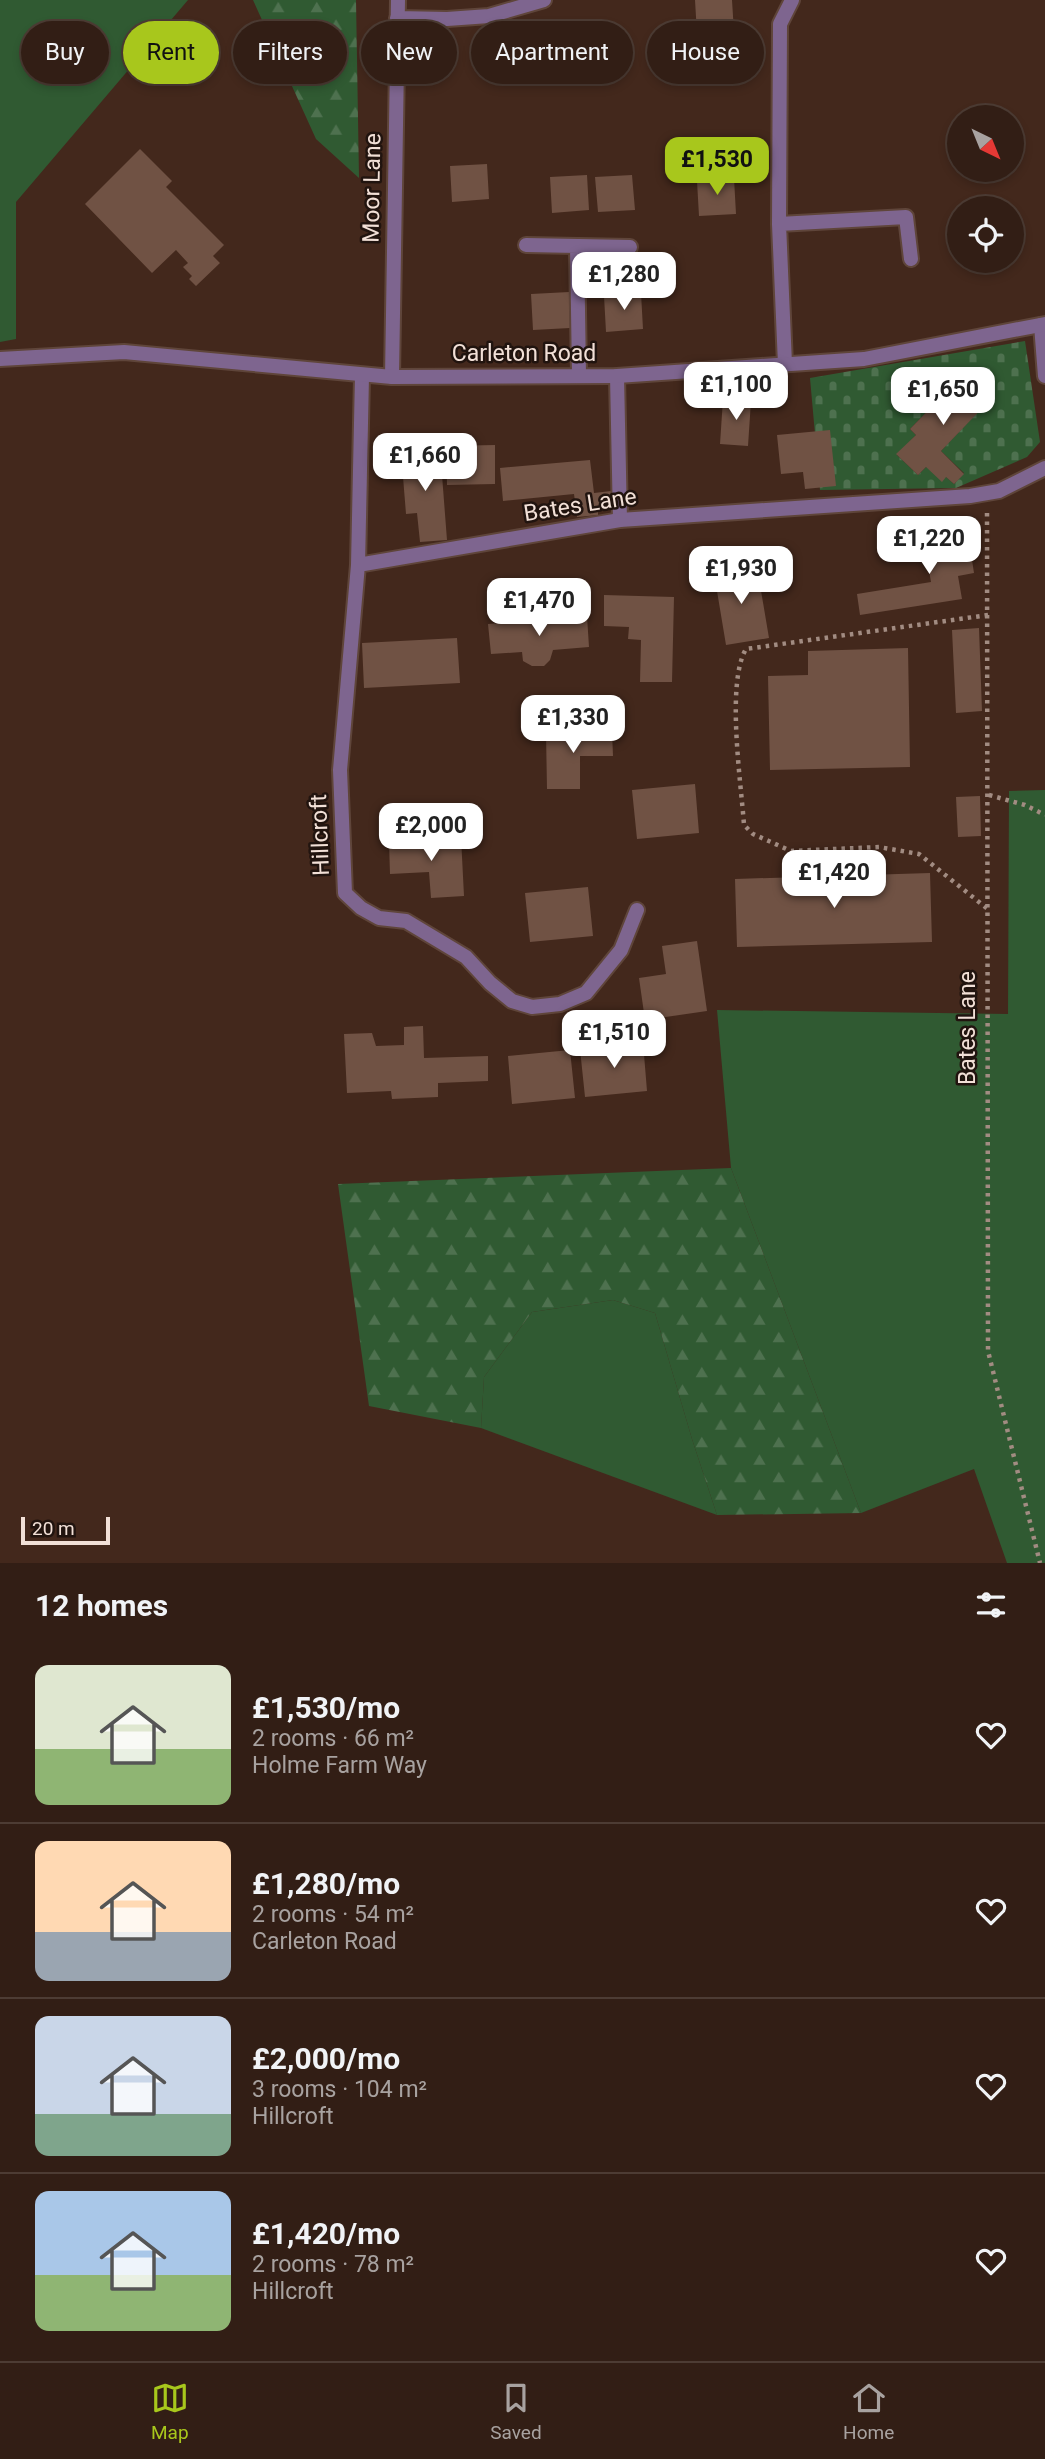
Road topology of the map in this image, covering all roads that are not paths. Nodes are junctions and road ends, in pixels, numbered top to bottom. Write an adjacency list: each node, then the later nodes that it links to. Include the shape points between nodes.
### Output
1 (398, 0): 4 (street, Moor Lane)
2 (544, 0): 4 (street, via 489,16)
3 (792, 0): 5 (street, via 780,24)
4 (397, 18): 17 (street, Moor Lane)
5 (779, 224): 9 (street, via 906,217); 12 (street)
6 (526, 245): 7 (street)
7 (577, 246): 8 (street); 13 (street)
8 (630, 247)
9 (911, 259)
10 (1043, 324): 12 (street, Carleton Road, via 864,359); 16 (street)
11 (0, 359): 14 (street, Carleton Road, via 124,352)
12 (785, 364): 15 (street, Carleton Road)
13 (579, 374): 15 (street, Carleton Road); 17 (street, Carleton Road)
14 (362, 376): 17 (street, Carleton Road); 20 (street)
15 (617, 376): 19 (street)
16 (1045, 376)
17 (392, 377)
18 (1045, 468): 19 (street, Bates Lane, via 999,491 970,496)
19 (620, 520): 20 (street, Bates Lane)
20 (358, 565): 21 (street, Hillcroft, via 340,770 345,893 379,918 406,921 466,957 512,1001 532,1007 561,1004 586,993 621,950)
21 (637, 910)

